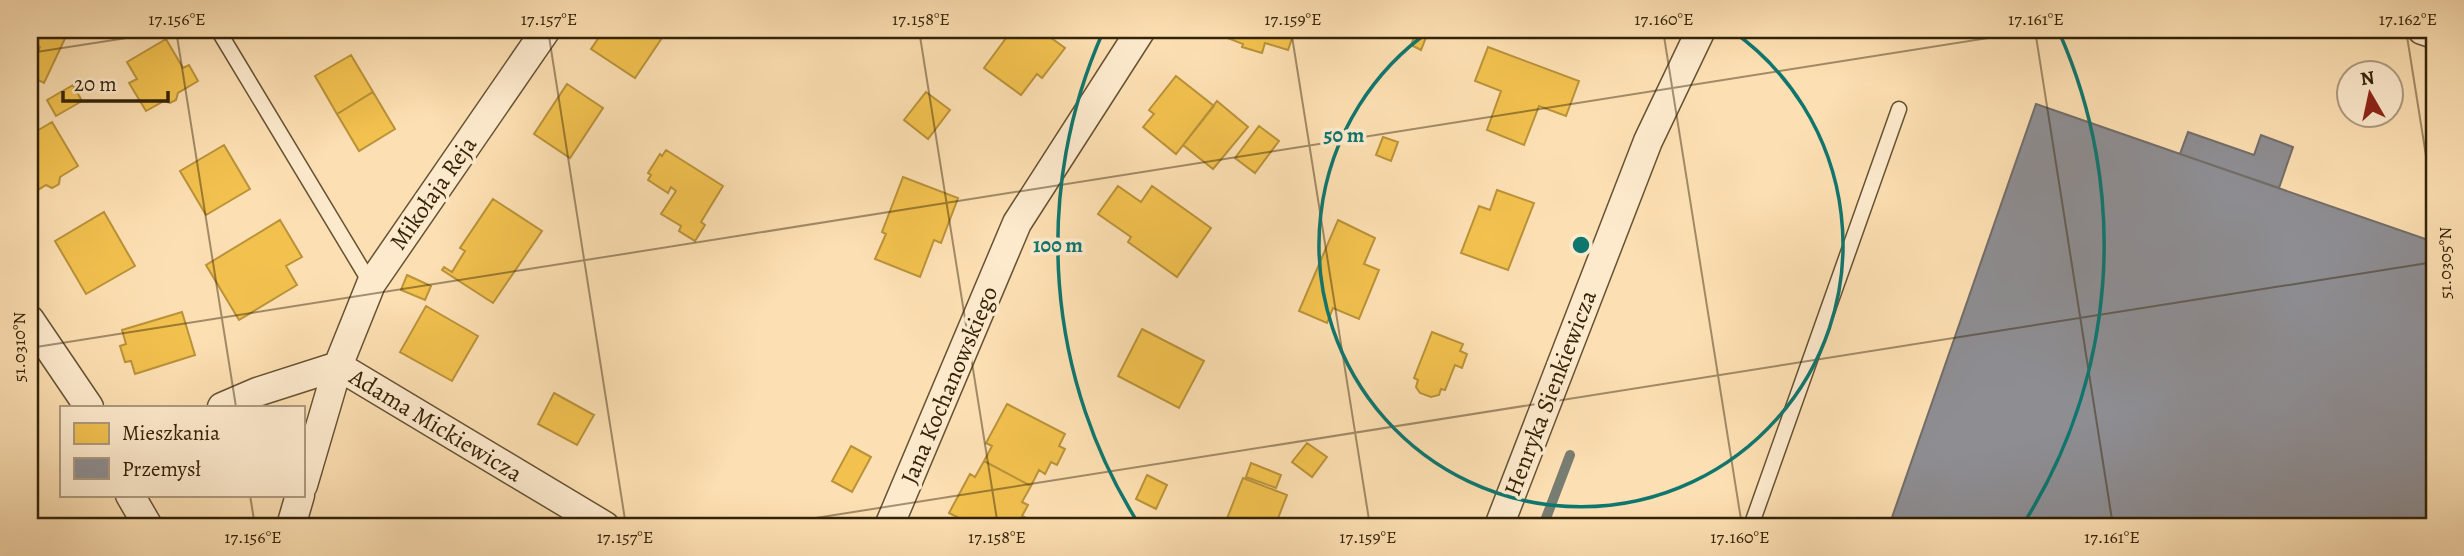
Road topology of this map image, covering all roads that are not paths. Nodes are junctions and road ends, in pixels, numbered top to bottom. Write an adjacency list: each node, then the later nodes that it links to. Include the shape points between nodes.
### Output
1 (218, 30): 8 (lane)
2 (546, 30): 8 (street, Mikołaja Reja)
3 (1141, 30): 19 (street, Jana Kochanowskiego, via 1017,223)
4 (1701, 30): 20 (street, Henryka Sienkiewicza, via 1648,141)
5 (2422, 30): 6 (street)
6 (2434, 34)
7 (1899, 108): 21 (lane)
8 (371, 284): 10 (street, Mikołaja Reja)
9 (30, 320): 11 (street)
10 (338, 366): 12 (street, Adama Mickiewicza); 13 (street, Mikołaja Reja); 18 (street, Adama Mickiewicza)
11 (88, 406)
12 (224, 406)
13 (304, 482)
14 (131, 496): 16 (street)
15 (300, 496): 17 (street)
16 (148, 526)
17 (291, 526)
18 (605, 526)
19 (889, 526)
20 (1499, 526)
21 (1751, 526)

